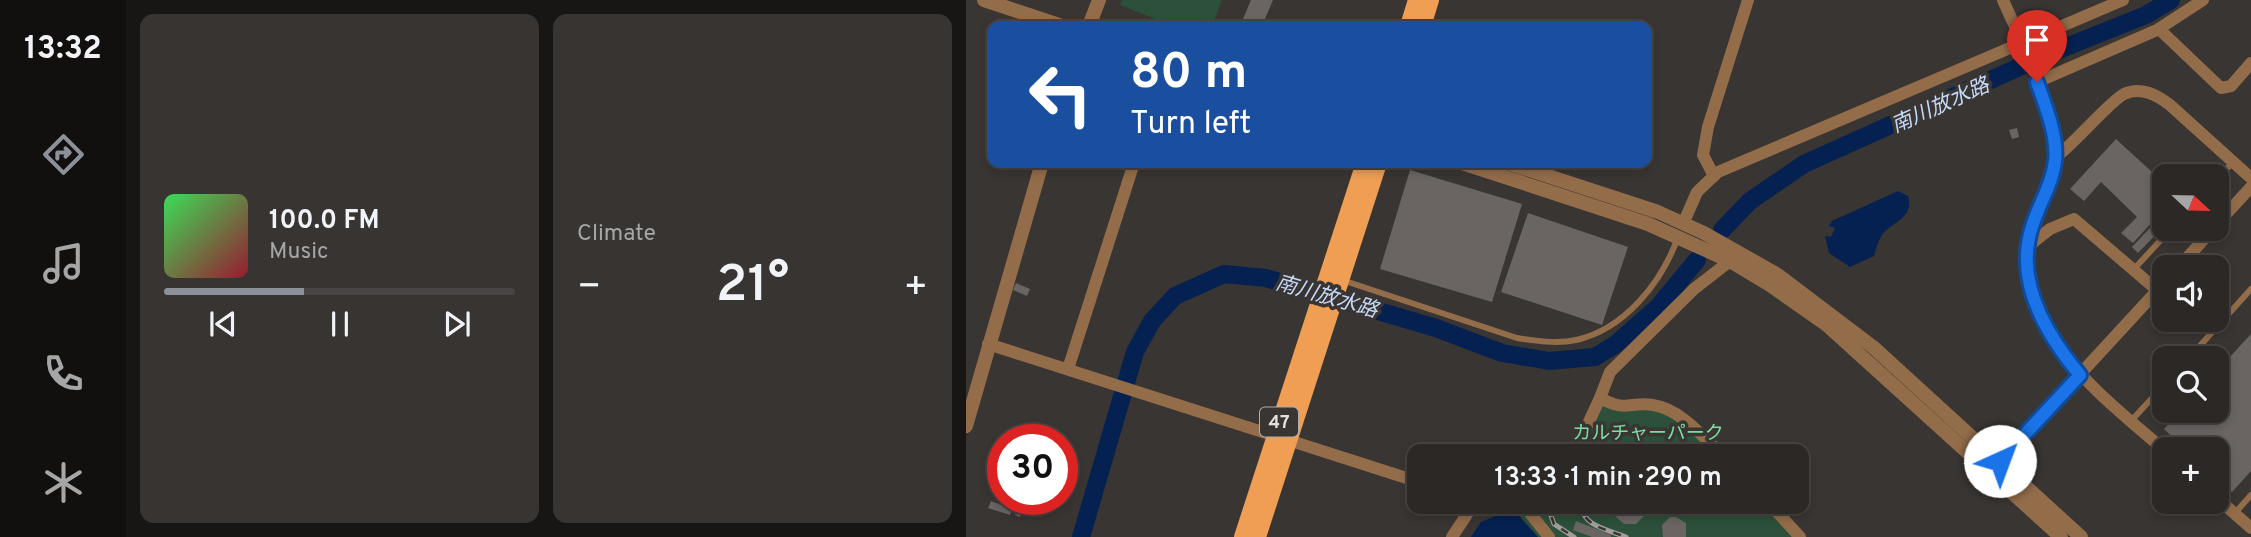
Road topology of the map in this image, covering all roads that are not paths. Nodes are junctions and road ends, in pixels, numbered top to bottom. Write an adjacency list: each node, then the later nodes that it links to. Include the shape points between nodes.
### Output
1 (984, 0): 9 (street)
2 (1099, 0): 10 (street)
3 (1417, 0): 11 (main road)
4 (1430, 0): 12 (main road)
5 (1748, 0): 26 (street, via 1708,127 1703,155)
6 (2003, 0): 14 (street)
7 (2123, 0): 14 (street)
8 (2203, 0): 13 (street)
9 (1047, 21)
10 (1091, 21)
11 (1411, 21)
12 (1424, 21)
13 (2159, 29): 15 (street, via 2221,88 2231,86); 16 (street)
14 (2023, 45): 16 (street); 26 (street)
15 (2251, 63)
16 (2036, 80): 17 (street)
17 (2055, 158): 18 (street, via 2123,94 2142,91 2170,105); 32 (street)
18 (2233, 162): 19 (lane); 27 (street)
19 (2230, 165)
20 (1041, 168): 39 (street)
21 (1132, 168): 41 (street)
22 (1364, 168): 36 (main road, 47)
23 (1376, 168): 36 (main road, 47)
24 (1478, 168): 30 (street)
25 (1523, 168): 30 (street, via 1658,212)
26 (1714, 176): 30 (street, via 1697,192)
27 (2251, 178)
28 (2251, 187): 29 (street)
29 (2230, 210)
30 (1680, 231): 33 (street); 36 (lane, via 1669,261 1626,315 1576,340 1517,338)
31 (2159, 242): 34 (lane)
32 (2028, 247): 34 (street, via 2050,229 2074,219); 42 (street, via 2033,297 2044,325)
33 (1725, 254): 43 (street, via 1610,372); 51 (street, via 1823,307); 65 (street, via 1827,325)
34 (2134, 269): 35 (street)
35 (2152, 280)
36 (1335, 283): 47 (main road, 47)
37 (2251, 289): 40 (lane)
38 (2152, 296): 42 (street)
39 (988, 344): 41 (street); 46 (street)
40 (2200, 346)
41 (1068, 369): 47 (street)
42 (2080, 375): 45 (street); 51 (street)
43 (1600, 398): 49 (street); 50 (street, via 1623,407 1652,404 1671,411)
44 (2152, 398): 45 (lane)
45 (2131, 421): 48 (street)
46 (966, 426)
47 (1281, 439): 52 (street); 60 (main road, 47); 61 (main road, 47)
48 (2152, 440)
49 (1578, 444)
50 (1709, 444)
51 (2000, 461): 66 (street)
52 (1407, 478)
53 (2251, 495): 55 (lane)
54 (2229, 508): 55 (street)
55 (2235, 513): 59 (street)
56 (1467, 514): 62 (street)
57 (1531, 514): 63 (street)
58 (1779, 514): 64 (street)
59 (2251, 528)
60 (1243, 537)
61 (1258, 537)
62 (1452, 537)
63 (1549, 537)
64 (1800, 537)
65 (2061, 537)
66 (2081, 537)

